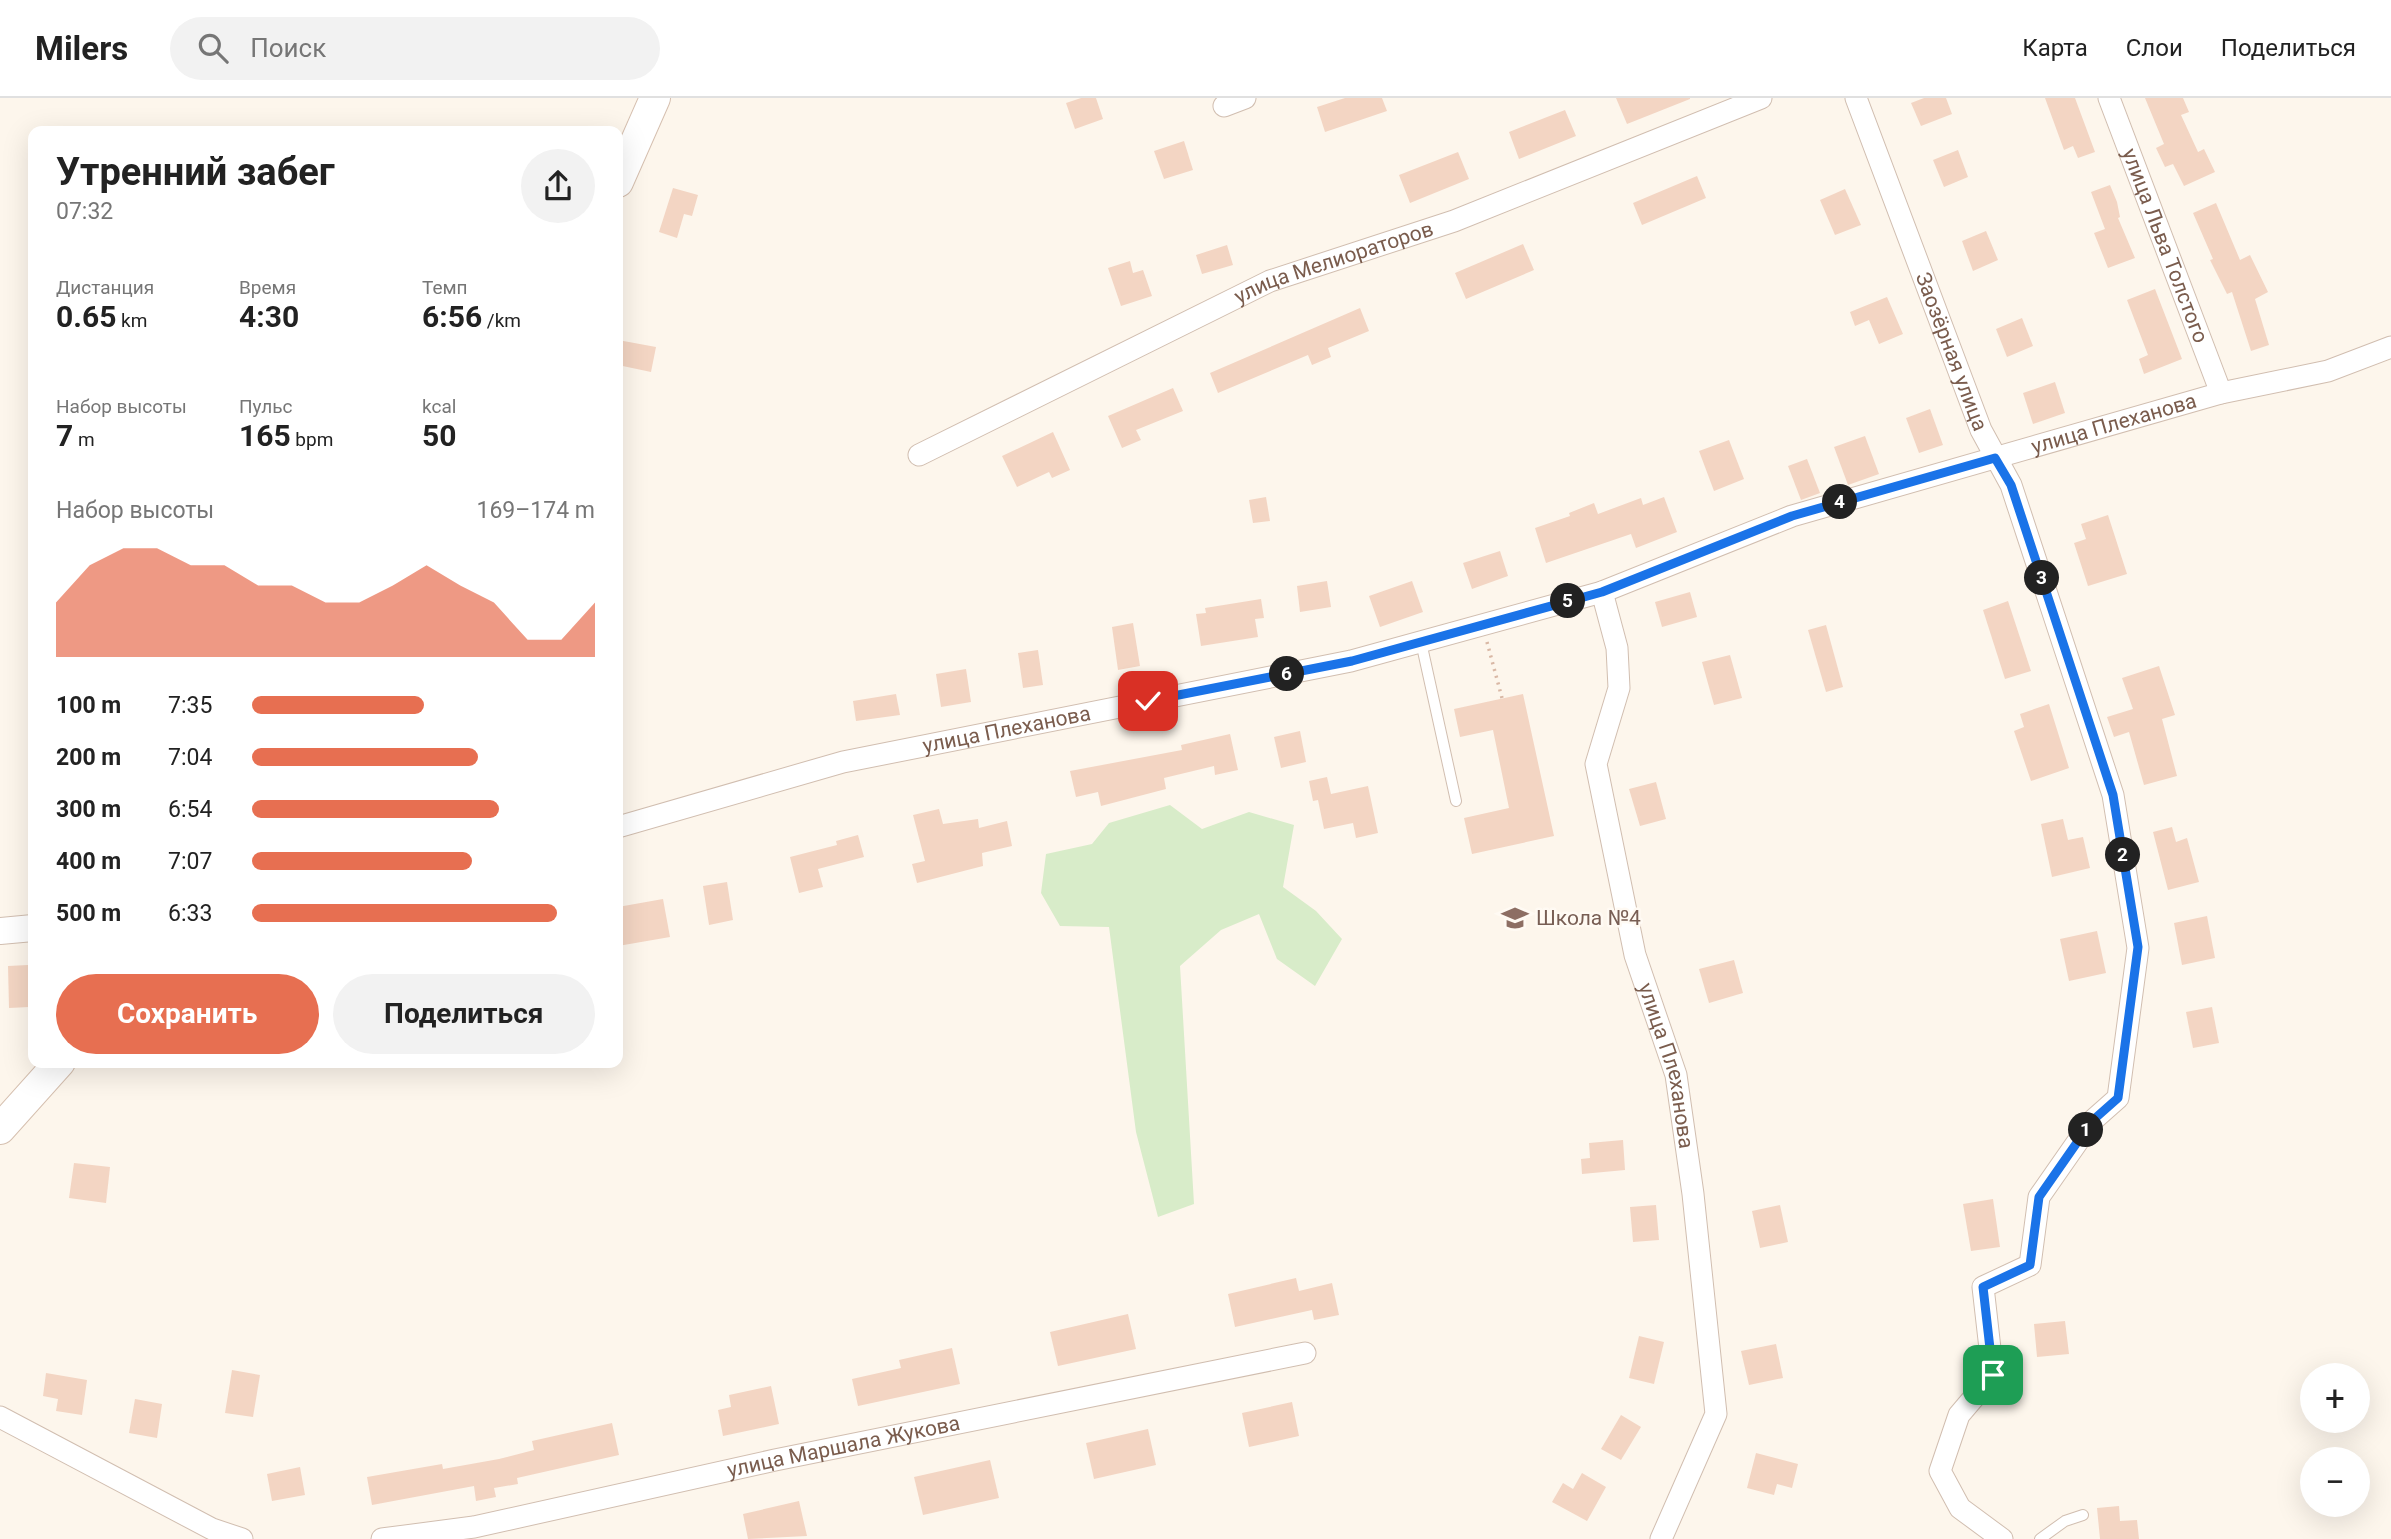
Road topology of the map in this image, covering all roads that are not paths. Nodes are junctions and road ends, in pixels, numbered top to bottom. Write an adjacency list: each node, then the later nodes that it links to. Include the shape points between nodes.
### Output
1 (655, 98): 7 (main road)
2 (1245, 98): 6 (street)
3 (1761, 98): 10 (street, улица Мелиораторов, via 1454,221 1270,281)
4 (1856, 98): 11 (street, Заозёрная улица)
5 (2109, 98): 9 (street, улица Льва Толстого)
6 (1224, 106)
7 (623, 171)
8 (2391, 347): 9 (street, улица Плеханова, via 2328,371)
9 (2221, 393): 11 (street, улица Плеханова)
10 (919, 455)
11 (1995, 458): 12 (street, улица Плеханова, via 1792,516); 26 (street, Заозёрная улица, via 2011,485 2113,795 2138,947 2118,1098 2092,1121 2039,1197 2030,1265 1983,1287 1993,1375 1959,1415 1940,1471 1960,1508)
12 (1602, 592): 13 (street, улица Плеханова); 25 (street, улица Плеханова, via 1617,648 1619,688 1596,764 1635,955 1676,1075 1716,1414)
13 (1421, 642): 14 (lane); 15 (street, улица Плеханова, via 1352,661 842,762)
14 (1456, 801)
15 (623, 826)
16 (28, 928): 17 (street)
17 (0, 931)
18 (55, 1068): 19 (main road)
19 (0, 1129)
20 (1305, 1353): 24 (street, улица Маршала Жукова, via 775,1460 474,1527)
21 (0, 1417): 23 (street, via 212,1529)
22 (2083, 1516): 27 (lane, via 2066,1521)
23 (242, 1539)
24 (382, 1539)
25 (1661, 1539)
26 (2002, 1539)
27 (2040, 1539)

